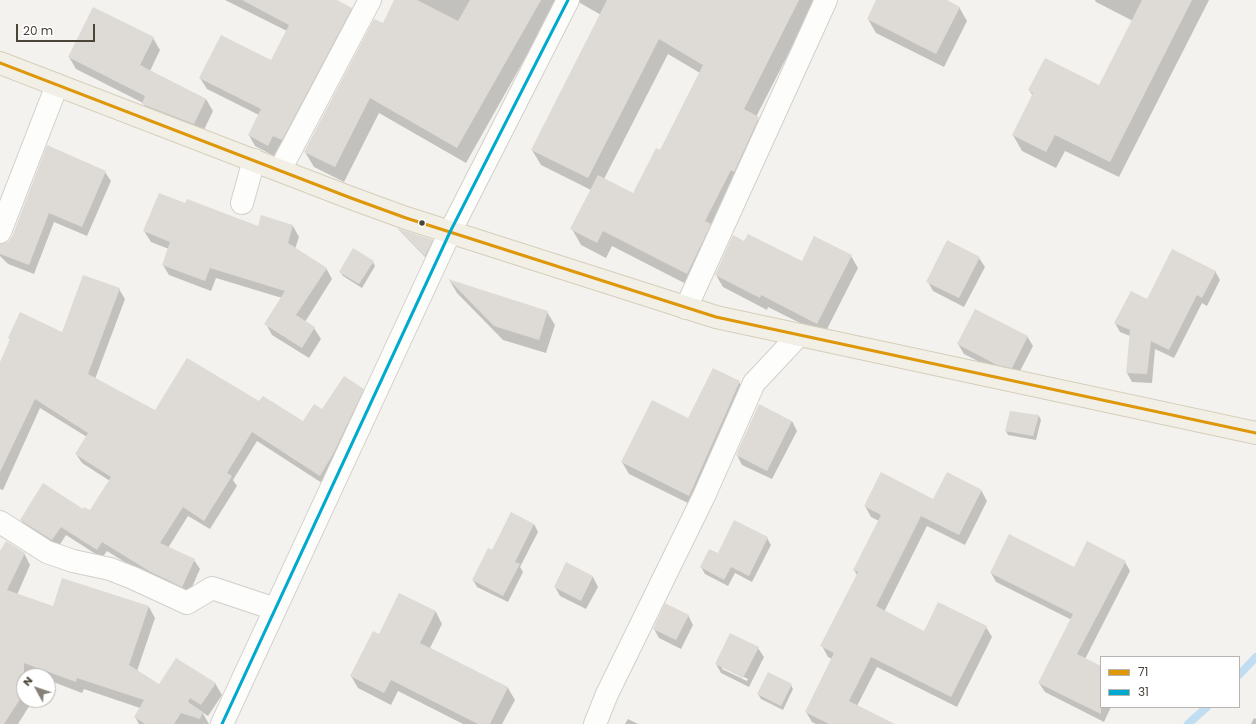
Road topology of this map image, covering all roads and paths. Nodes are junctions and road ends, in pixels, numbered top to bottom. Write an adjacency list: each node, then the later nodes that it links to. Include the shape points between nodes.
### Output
1 (370, 0): 7 (street)
2 (568, 0): 10 (street)
3 (826, 0): 11 (street)
4 (0, 63): 5 (main road)
5 (57, 85): 6 (main road); 9 (street)
6 (254, 160): 7 (main road); 8 (street)
7 (280, 170): 10 (main road, via 358,201)
8 (242, 203)
9 (0, 232)
10 (450, 232): 11 (main road); 15 (street)
11 (686, 308): 12 (main road, via 716,318)
12 (799, 335): 13 (main road); 17 (street, via 754,383 704,496 607,694)
13 (1256, 433)
14 (0, 522): 15 (street, via 47,552 110,569 187,603 212,588)
15 (275, 609): 16 (street)
16 (222, 724)
17 (595, 724)

